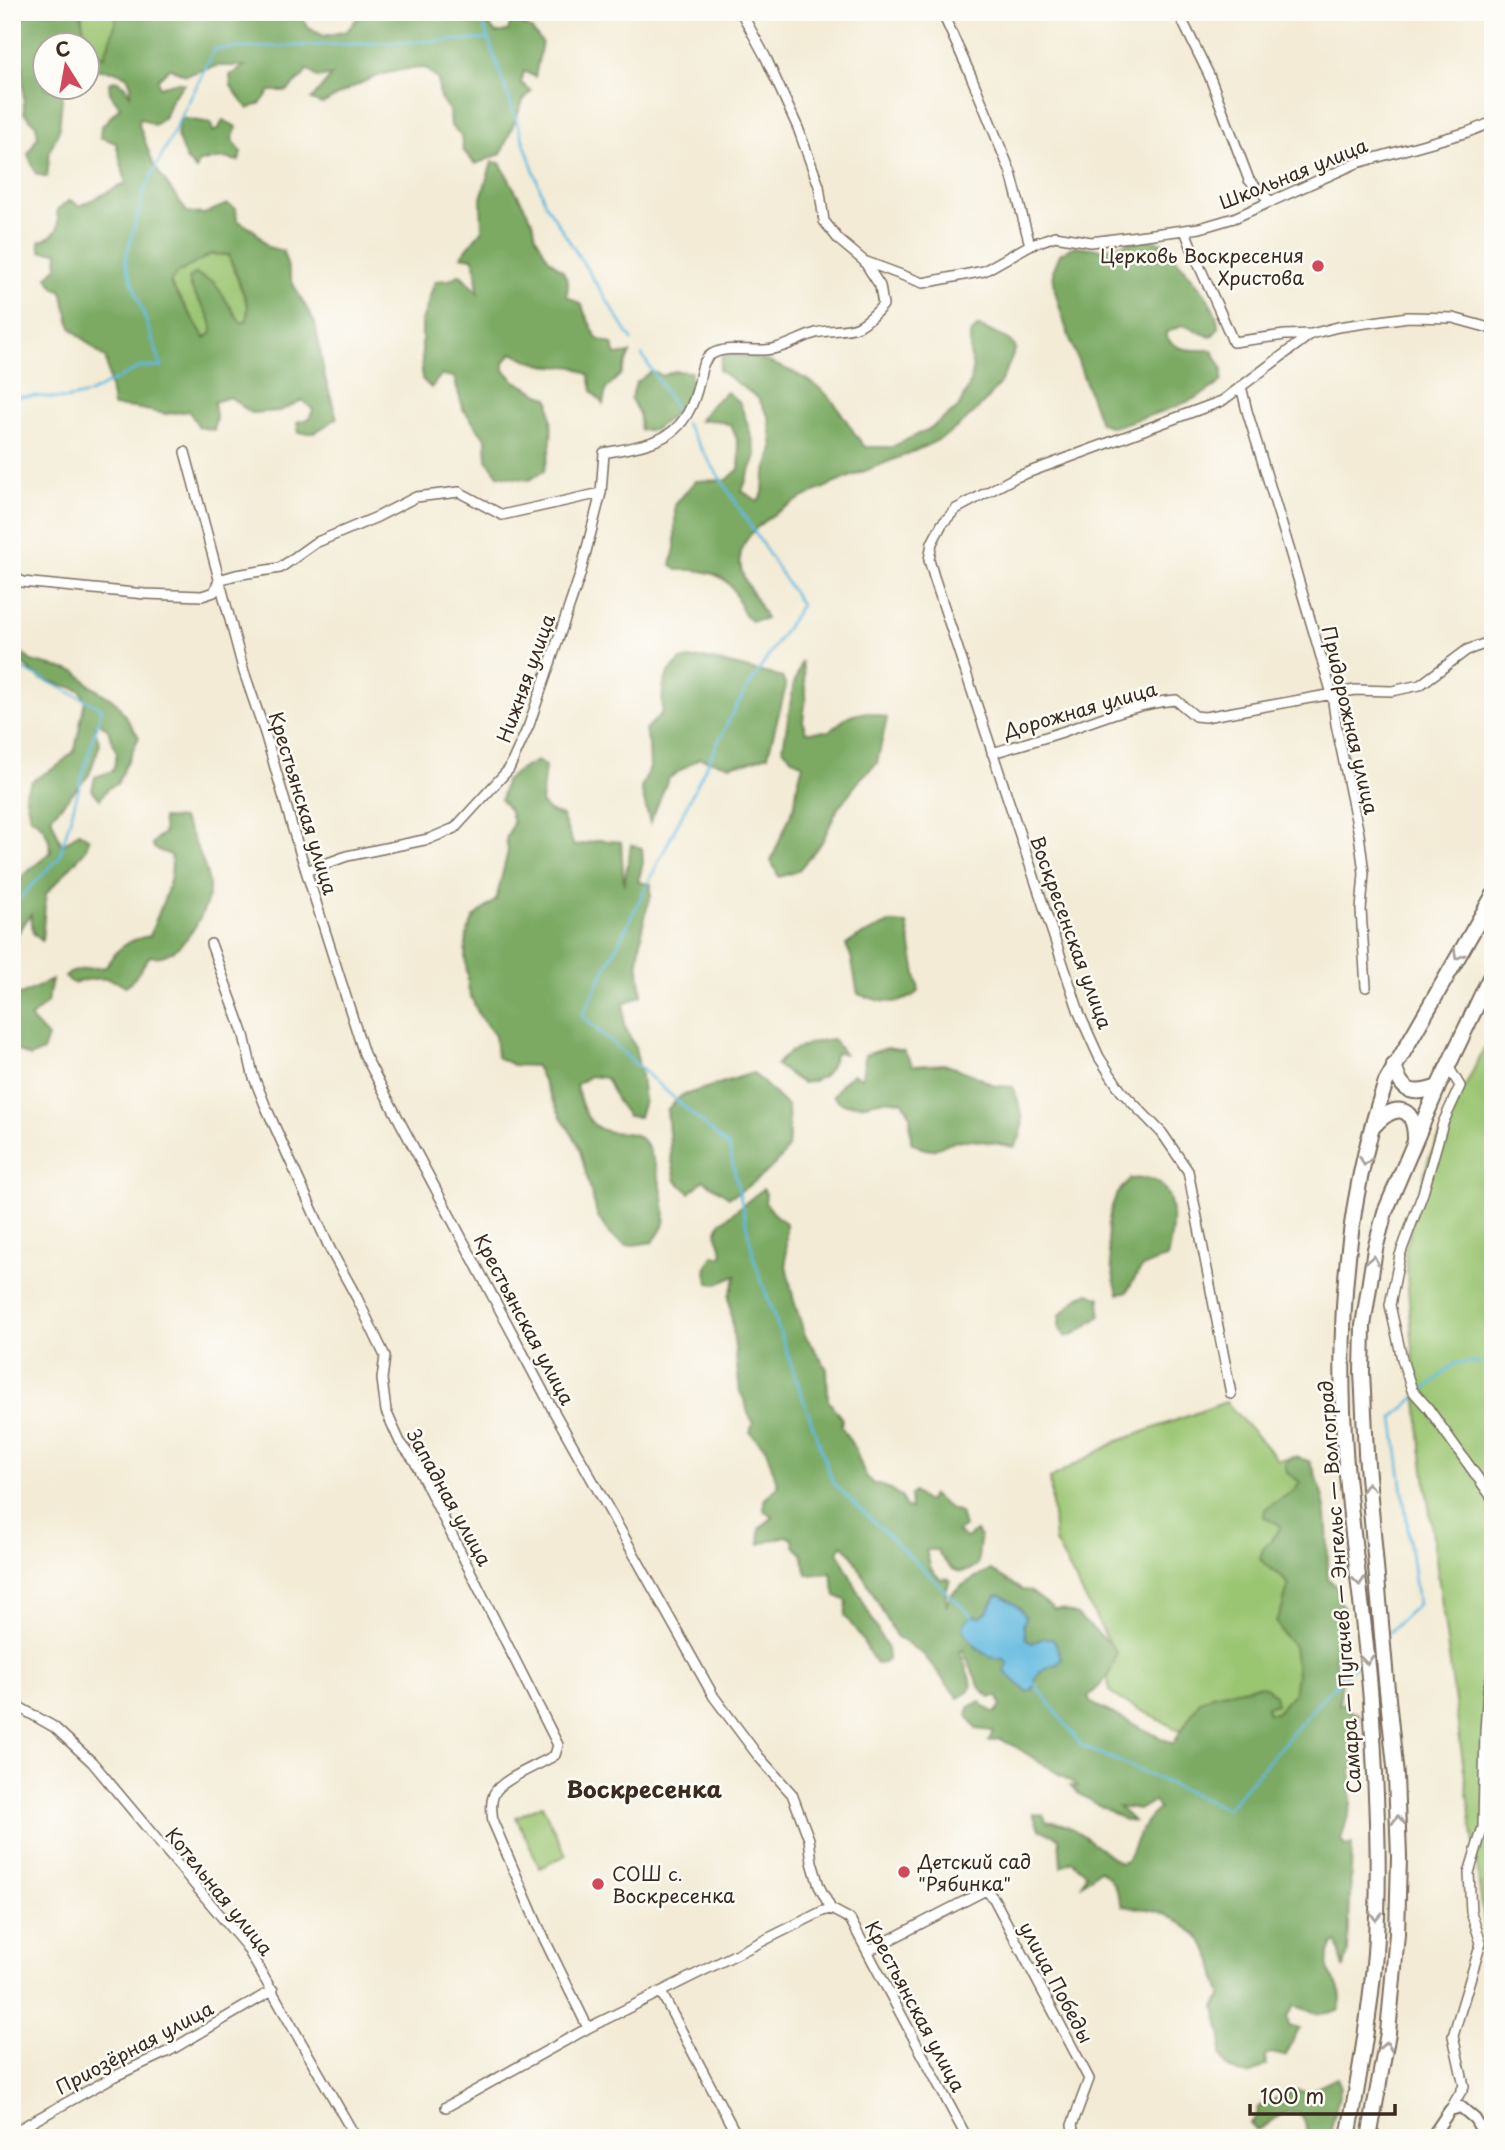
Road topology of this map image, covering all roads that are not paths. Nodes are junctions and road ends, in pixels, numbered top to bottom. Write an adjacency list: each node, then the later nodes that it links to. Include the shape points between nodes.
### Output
1 (741, 12): 8 (street, via 798,128 820,186 824,221)
2 (942, 12): 7 (street, via 1012,173)
3 (1178, 12): 5 (street, via 1209,75 1249,180)
4 (1493, 122): 5 (street, Школьная улица, via 1357,163)
5 (1271, 202): 6 (street, Школьная улица, via 1234,218)
6 (1185, 230): 7 (street, Школьная улица, via 1091,242 1055,236); 10 (street, via 1233,342)
7 (1030, 245): 8 (street, Школьная улица, via 984,271 923,283)
8 (864, 261): 13 (street, Нижняя улица, via 880,286 883,305 875,314 857,327 816,333 767,350 710,355 702,364 695,398 680,427 648,444 604,453)
9 (1493, 329): 10 (street, via 1453,318 1408,317)
10 (1311, 334): 11 (street)
11 (1241, 386): 18 (street, Придорожная улица); 19 (street, Воскресенская улица, via 1222,401 1016,477 956,509 942,524 929,560)
12 (185, 452): 15 (street, Крестьянская улица)
13 (601, 494): 15 (street, via 502,514 459,492 416,497 315,543 280,568); 20 (street, Нижняя улица, via 580,575 529,725 509,769 455,828)
14 (12, 575): 16 (street)
15 (219, 580): 16 (street, via 214,592 202,596); 20 (street, Крестьянская улица)
16 (17, 582)
17 (1493, 643): 18 (street, Дорожная улица, via 1468,650 1420,685)
18 (1332, 694): 19 (street, Дорожная улица, via 1205,717 1195,716 1176,700 1161,701); 24 (street, Придорожная улица, via 1360,834)
19 (992, 753): 30 (street, Воскресенская улица, via 1080,1015 1099,1056 1121,1091 1162,1133 1188,1171)
20 (306, 871): 34 (street, Крестьянская улица, via 364,1054 558,1419 714,1697 792,1794 809,1839 819,1886)
21 (1493, 896): 25 (main road, Самара — Пугачев — Энгельс — Волгоград, one-way to 25)
22 (211, 944): 38 (street, Западная улица, via 265,1105 384,1356 382,1379 391,1425 414,1460 558,1745 555,1755 495,1791 491,1805 493,1822)
23 (1493, 971): 26 (main road, Самара — Пугачев — Энгельс — Волгоград)
24 (1367, 987)
25 (1394, 1065): 27 (main road, via 1405,1088 1425,1092); 28 (main road, Самара — Пугачев — Энгельс — Волгоград)
26 (1448, 1066): 27 (main road, Самара — Пугачев — Энгельс — Волгоград); 31 (street, via 1460,1086 1443,1123 1400,1255 1390,1305 1412,1390)
27 (1438, 1087): 29 (main road, Самара — Пугачев — Энгельс — Волгоград)
28 (1371, 1129): 29 (main road, via 1381,1116 1398,1110 1413,1119); 46 (main road, Самара — Пугачев — Энгельс — Волгоград, one-way to 46, via 1354,1207 1342,1323 1345,1452 1370,1700 1377,1851 1375,1953)
29 (1415, 1140): 47 (main road, Самара — Пугачев — Энгельс — Волгоград, one-way to 29, via 1388,2033 1398,1905 1396,1776 1366,1453 1363,1326 1385,1212)
30 (1231, 1394)
31 (1493, 1499)
32 (1493, 1672): 40 (street, via 1485,1731 1483,1827 1469,1873 1471,1912 1481,1943 1453,2036 1464,2086)
33 (12, 1703): 36 (street, Котельная улица, via 54,1727 92,1762 246,1946)
34 (831, 1909): 35 (street, Крестьянская улица, via 850,1919); 37 (street)
35 (868, 1951): 44 (street, Крестьянская улица); 45 (street, улица Победы, via 986,1891 1089,2079 1072,2125)
36 (273, 1990): 41 (street, Приозёрная улица, via 169,2051); 42 (street, Котельная улица)
37 (661, 1992): 38 (street); 43 (street)
38 (587, 2028): 39 (street)
39 (446, 2106)
40 (1450, 2110): 48 (street); 49 (street, via 1461,2107)
41 (12, 2133)
42 (356, 2138)
43 (737, 2138)
44 (967, 2138)
45 (1074, 2138)
46 (1348, 2138)
47 (1369, 2138)
48 (1432, 2138)
49 (1486, 2138)

